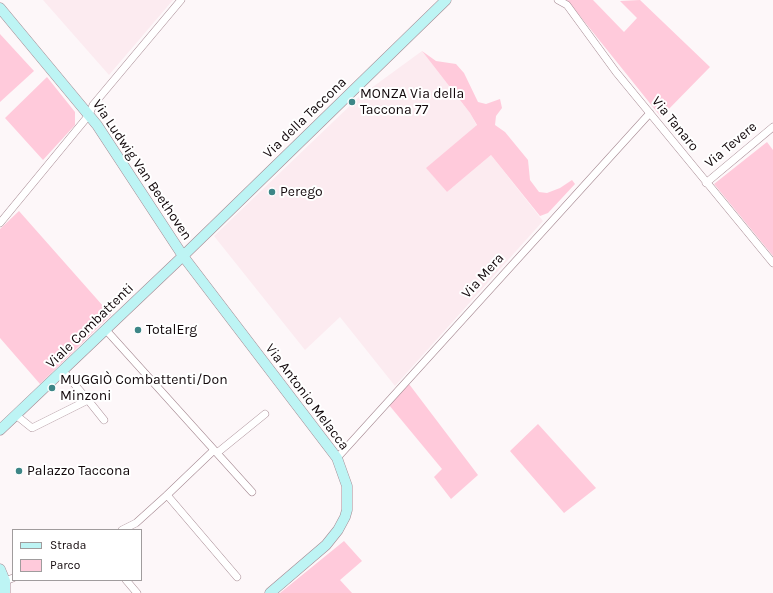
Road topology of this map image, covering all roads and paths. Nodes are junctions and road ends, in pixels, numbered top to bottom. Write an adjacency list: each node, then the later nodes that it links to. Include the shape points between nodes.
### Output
1 (181, 0): 6 (street, via 93,105)
2 (446, 0): 10 (main road, Via della Taccona)
3 (558, 0): 5 (street, Via Tanaro, via 567,5)
4 (0, 8): 6 (main road, Via Ludwig Van Beethoven)
5 (650, 113): 8 (street, Via Tanaro); 20 (street, Via Mera)
6 (89, 115): 9 (street); 10 (main road, Via Ludwig Van Beethoven)
7 (773, 127): 8 (street, Via Tevere)
8 (706, 183): 11 (street, Via Tanaro)
9 (0, 223)
10 (183, 256): 12 (main road, Viale Combattenti); 20 (main road, Via Antonio Melacca)
11 (773, 263)
12 (106, 330): 13 (main road, Viale Combattenti); 19 (street)
13 (63, 371): 14 (street); 16 (main road, Viale Combattenti)
14 (88, 400): 16 (street, via 32,428); 17 (street)
15 (265, 414): 19 (street)
16 (17, 416): 18 (main road, Viale Combattenti)
17 (104, 420)
18 (0, 430)
19 (215, 451): 21 (street); 22 (street)
20 (337, 458): 30 (main road, Via Antonio Melacca, via 347,486 345,517 326,545)
21 (252, 492)
22 (167, 496): 23 (street, via 136,523); 25 (street)
23 (124, 529)
24 (0, 569): 26 (main road)
25 (237, 577)
26 (9, 579): 28 (main road)
27 (127, 581): 29 (street)
28 (5, 593)
29 (137, 593)
30 (270, 593)

